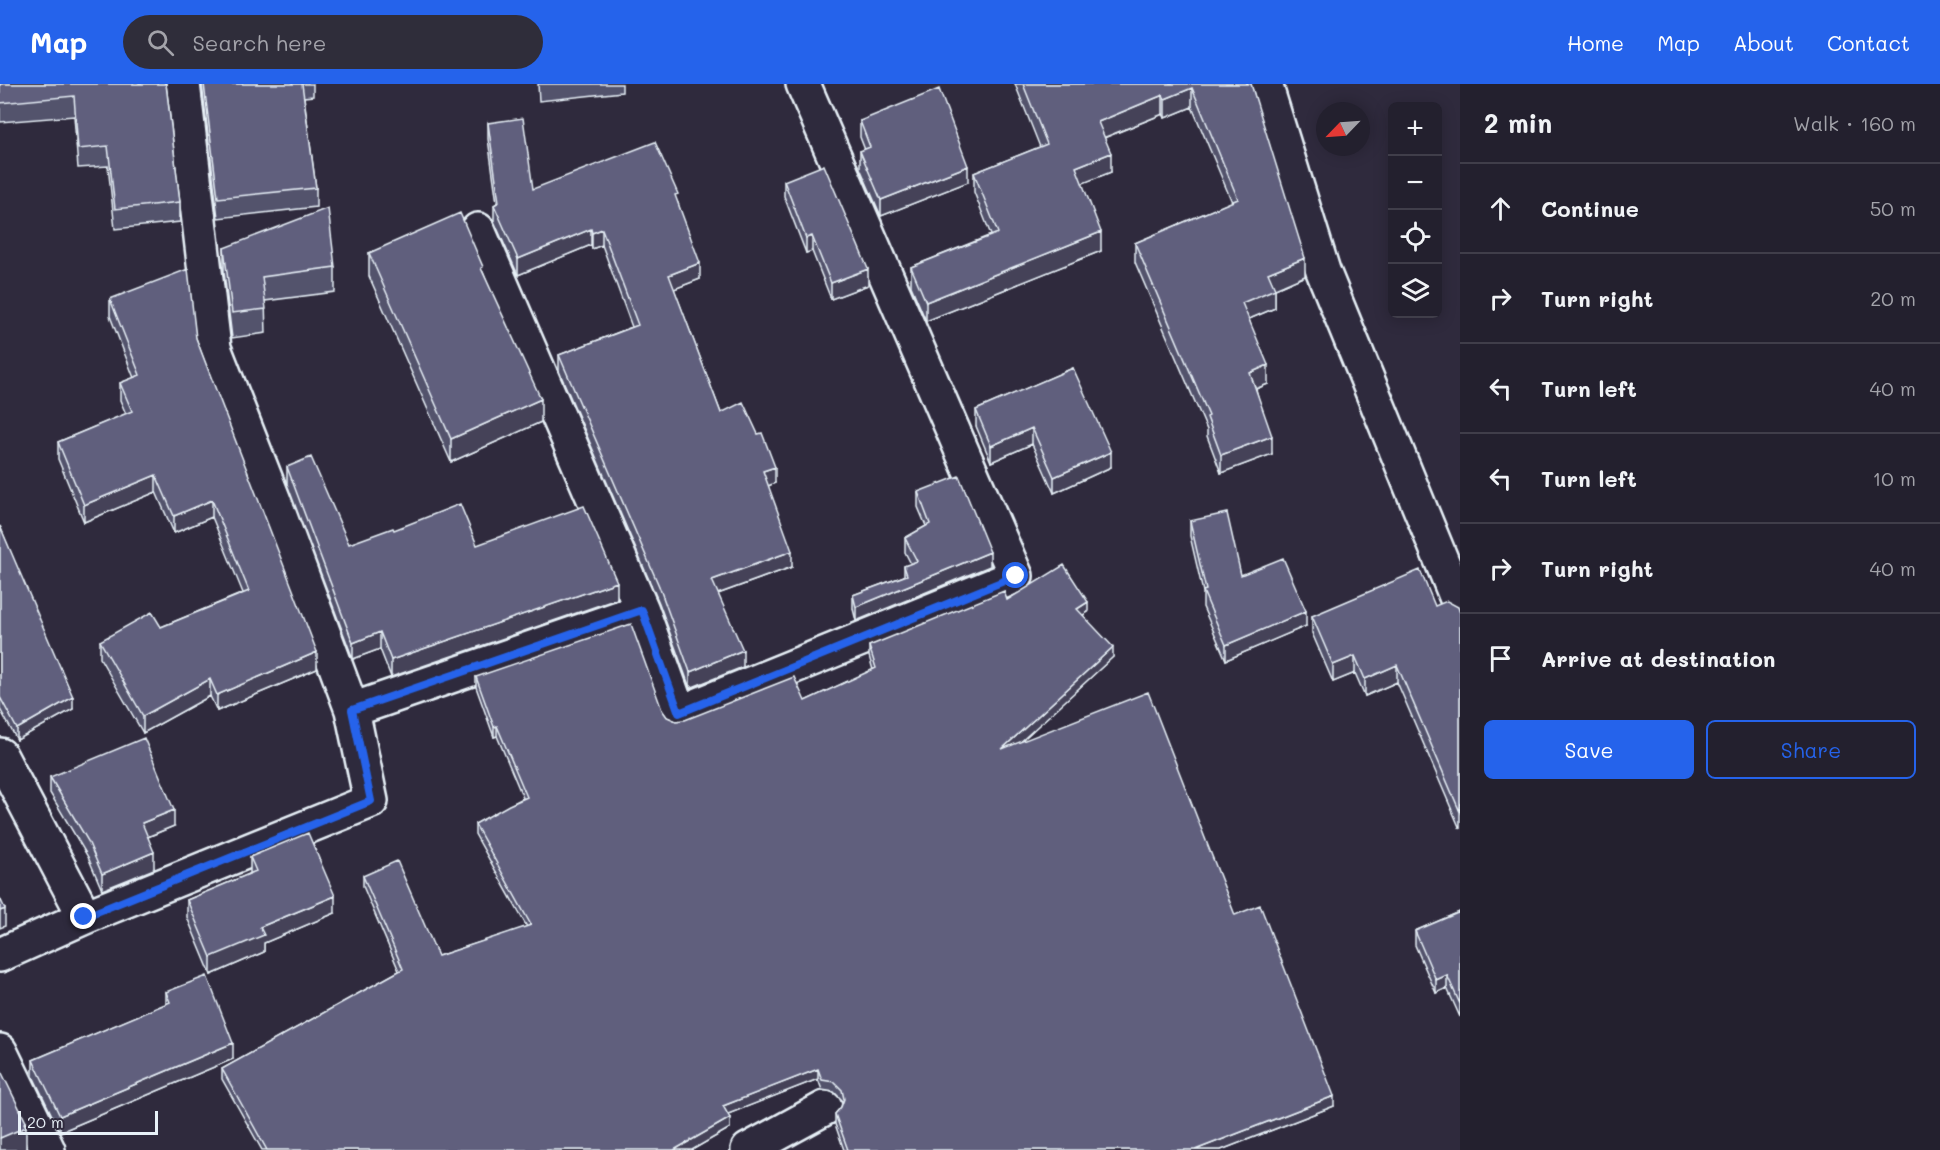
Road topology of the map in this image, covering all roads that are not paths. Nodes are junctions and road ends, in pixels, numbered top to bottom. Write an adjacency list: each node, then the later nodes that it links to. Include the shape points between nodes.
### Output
1 (183, 84): 7 (street, via 214,348)
2 (803, 84): 6 (street, via 1016,576 679,713)
3 (1265, 84): 5 (street, via 1323,271)
4 (478, 230): 6 (street)
5 (1460, 606)
6 (642, 610): 7 (street)
7 (352, 710): 9 (street, via 371,801)
8 (0, 755): 9 (street)
9 (84, 917): 10 (street)
10 (0, 955)
11 (0, 1051): 13 (street)
12 (825, 1108): 14 (street)
13 (48, 1150)
14 (748, 1150)

